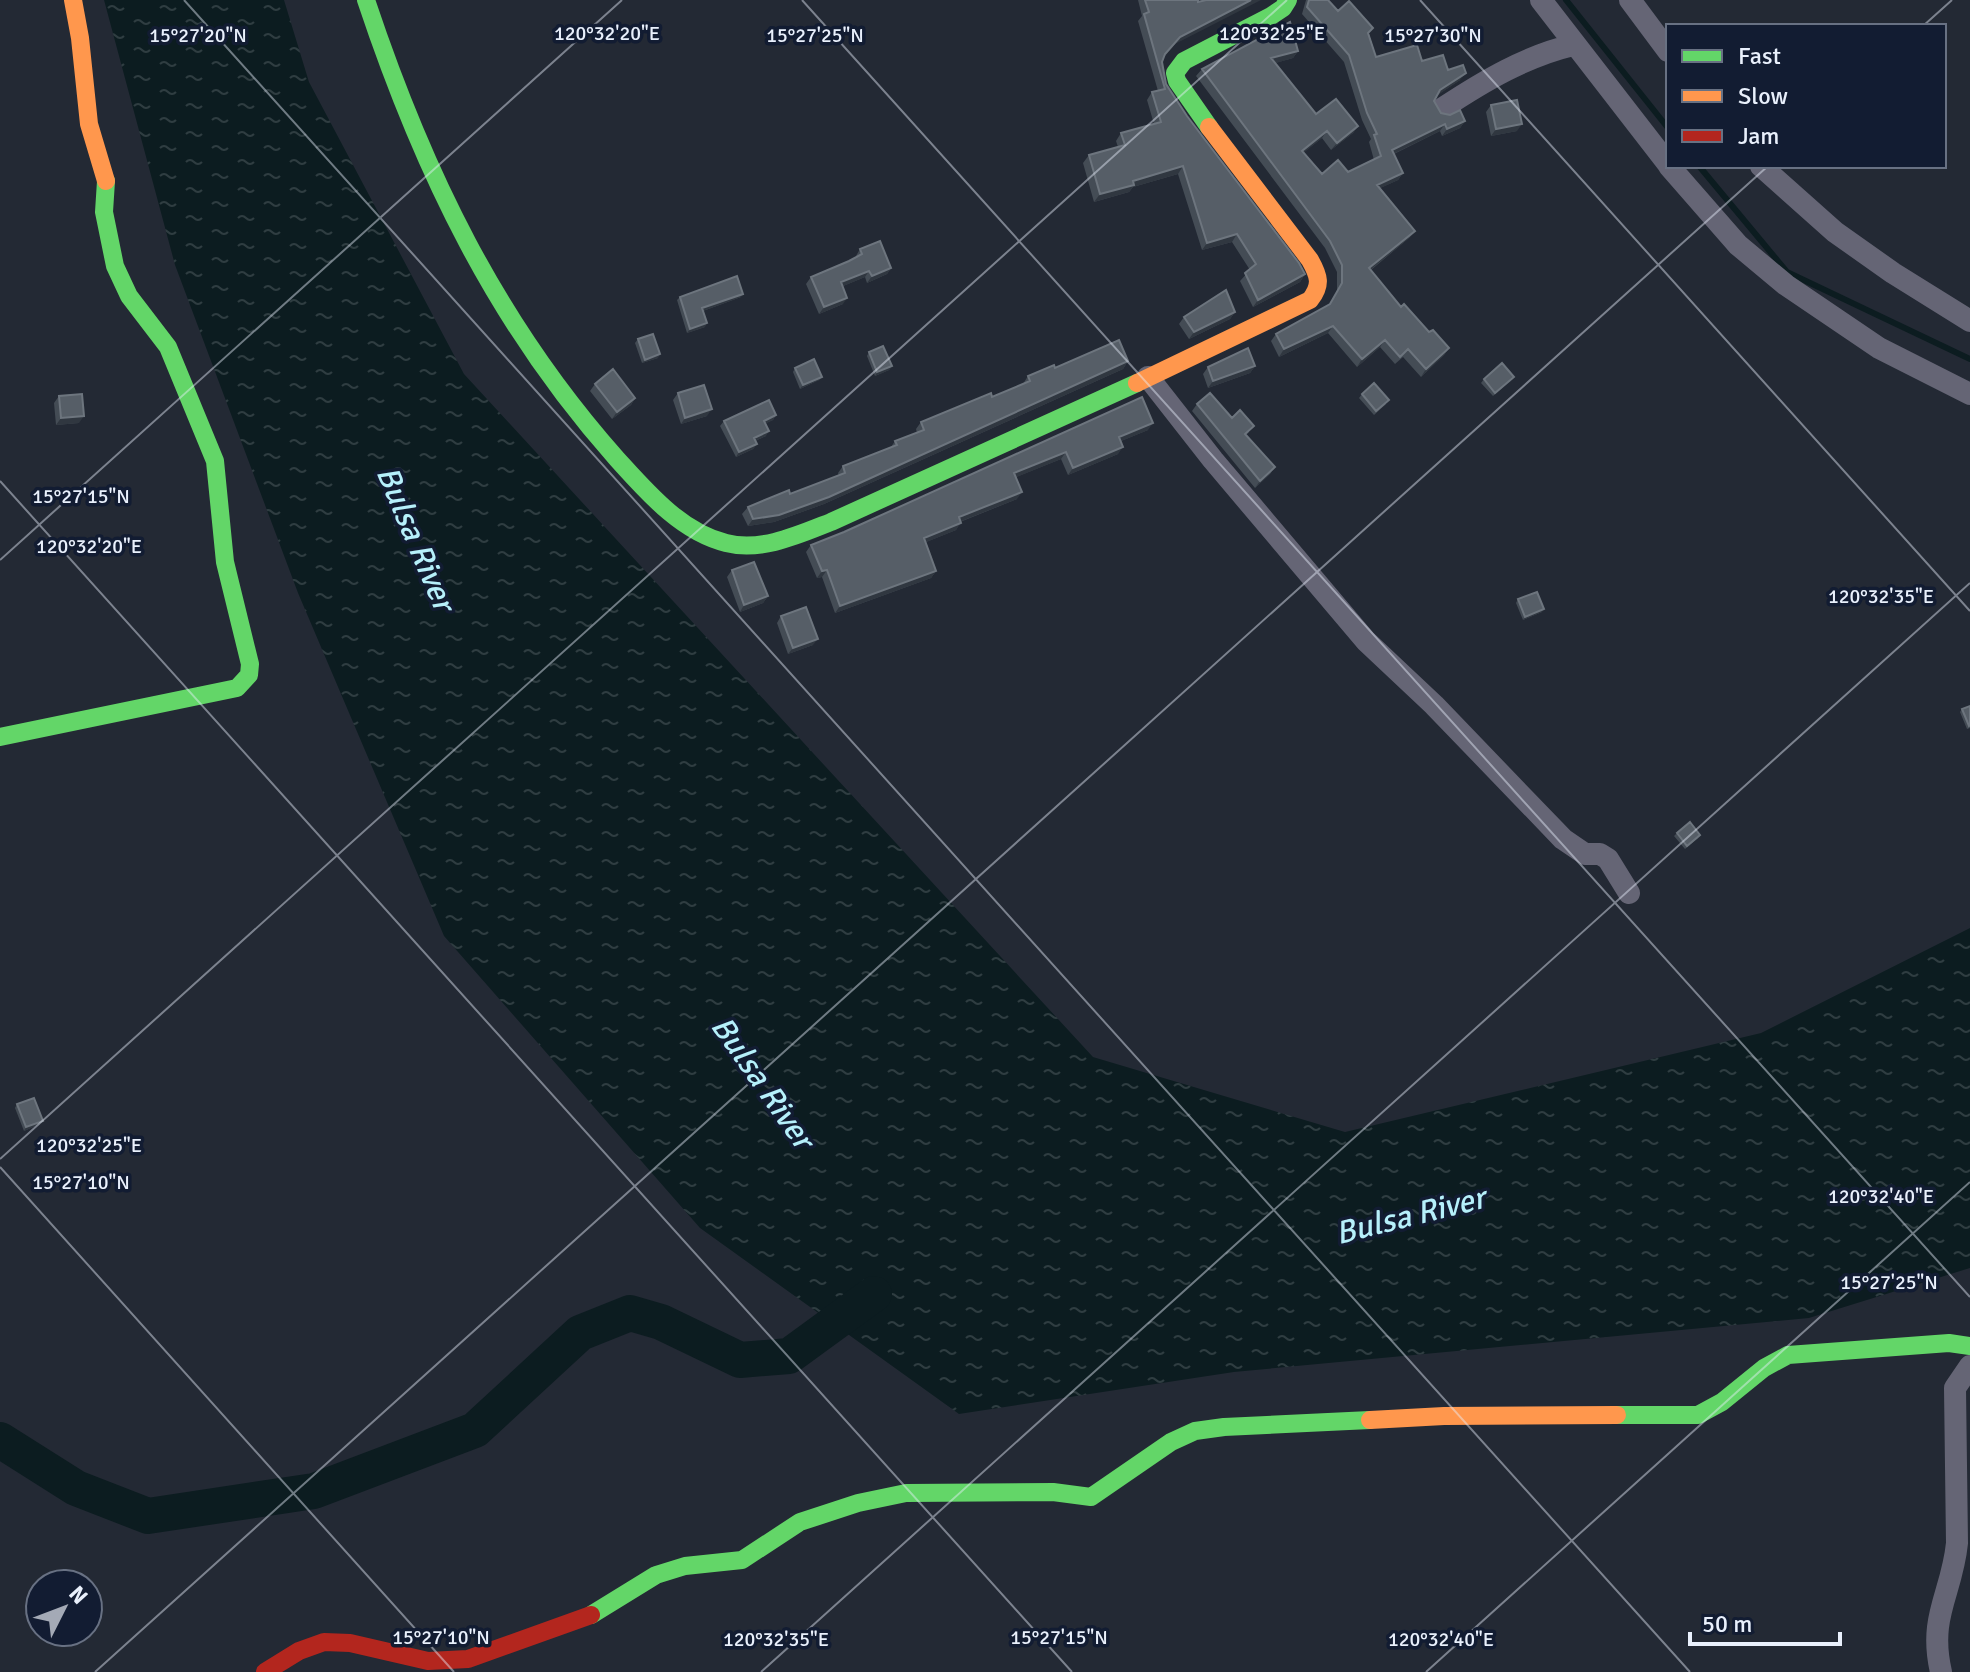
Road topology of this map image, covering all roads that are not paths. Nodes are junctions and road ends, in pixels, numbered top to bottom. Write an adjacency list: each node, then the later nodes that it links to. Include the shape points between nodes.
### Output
1 (73, 0): 15 (street, via 89,124 106,181 104,212 115,266 129,296 168,347 215,461 225,562 249,675 237,688)
2 (366, 0): 13 (street, via 405,114 457,226 515,325 608,450 668,509 708,536 748,546 799,535)
3 (1288, 0): 13 (street, via 1271,16 1184,61 1175,73 1198,113 1310,260 1320,278 1318,290 1310,300)
4 (1541, 0): 6 (street)
5 (1630, 0): 7 (street)
6 (1573, 45): 8 (street, via 1521,62); 9 (street)
7 (1666, 48)
8 (1443, 108)
9 (1666, 161)
10 (1672, 168): 14 (street, via 1738,245 1786,285 1879,348)
11 (1763, 168): 12 (street, via 1835,232)
12 (1970, 321)
13 (1148, 377): 16 (street, via 1366,641 1563,839 1585,854 1608,859)
14 (1970, 394)
15 (0, 737)
16 (1629, 893)
17 (1970, 1346): 19 (street, via 1949,1343 1788,1355 1771,1362 1715,1409 1698,1415 1444,1416 1195,1431 1091,1497 1053,1492 906,1493 828,1511 800,1522 742,1560 656,1575 594,1614 468,1659 428,1661 324,1642)
18 (1970, 1366): 20 (street, via 1955,1388 1957,1543 1935,1636)
19 (265, 1672)
20 (1941, 1672)

